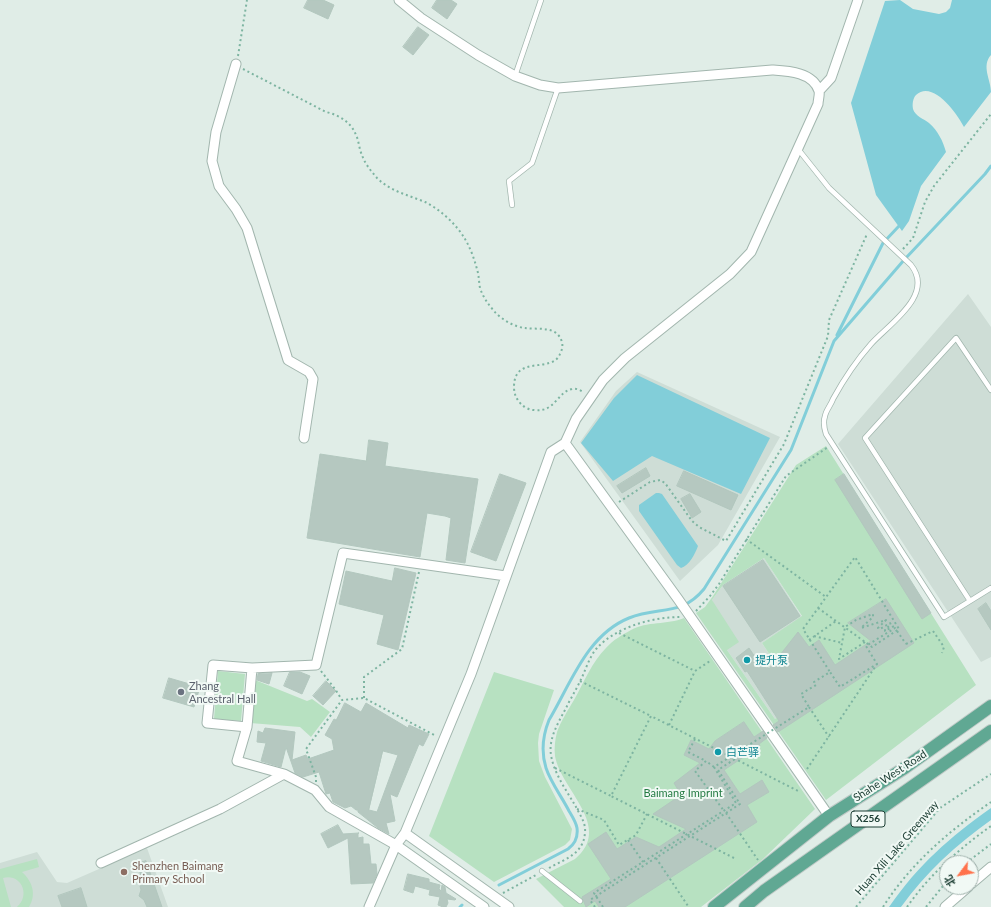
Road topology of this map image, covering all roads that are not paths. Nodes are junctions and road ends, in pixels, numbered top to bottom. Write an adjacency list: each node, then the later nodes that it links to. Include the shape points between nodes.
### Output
1 (399, 0): 5 (street, via 421,18)
2 (541, 0): 5 (lane)
3 (858, 0): 7 (street, via 831,78)
4 (236, 64): 11 (street, via 216,132 212,161 219,186 247,228 288,360 309,372 313,379)
5 (515, 76): 6 (street)
6 (558, 88): 7 (street, via 772,70 793,71 811,79); 9 (lane, via 532,162 510,181)
7 (819, 91): 8 (street, via 818,104)
8 (798, 149): 12 (street, via 751,252 730,274 625,358 586,404); 15 (lane, via 829,188 911,265 918,278 918,286 902,315 872,342 845,378 825,415 823,425 826,434 944,617)
9 (512, 205)
10 (991, 390): 15 (lane, via 956,338 865,438)
11 (304, 438)
12 (565, 443): 13 (street, via 551,452); 21 (street, via 678,599)
13 (506, 576): 16 (street, via 343,553 316,664); 22 (street, via 471,674)
14 (991, 588): 15 (lane)
15 (970, 601)
16 (252, 668): 18 (street); 18 (street, via 213,665 206,723)
17 (991, 706): 21 (main road, Shahe West Road / X256, via 903,769)
18 (246, 727): 20 (street, via 237,761)
19 (991, 731): 34 (main road, Shahe West Road / X256)
20 (284, 774): 23 (street, via 315,790 329,807); 24 (street, via 220,809)
21 (829, 816): 33 (main road, Shahe West Road / X256)
22 (405, 833): 23 (street); 32 (street)
23 (396, 845): 30 (street); 31 (street)
24 (101, 863)
25 (991, 867): 27 (street)
26 (542, 872): 29 (lane)
27 (979, 877)
28 (959, 895): 35 (street)
29 (580, 901)
30 (369, 907)
31 (484, 907)
32 (509, 907)
33 (714, 907)
34 (745, 907)
35 (945, 907)

